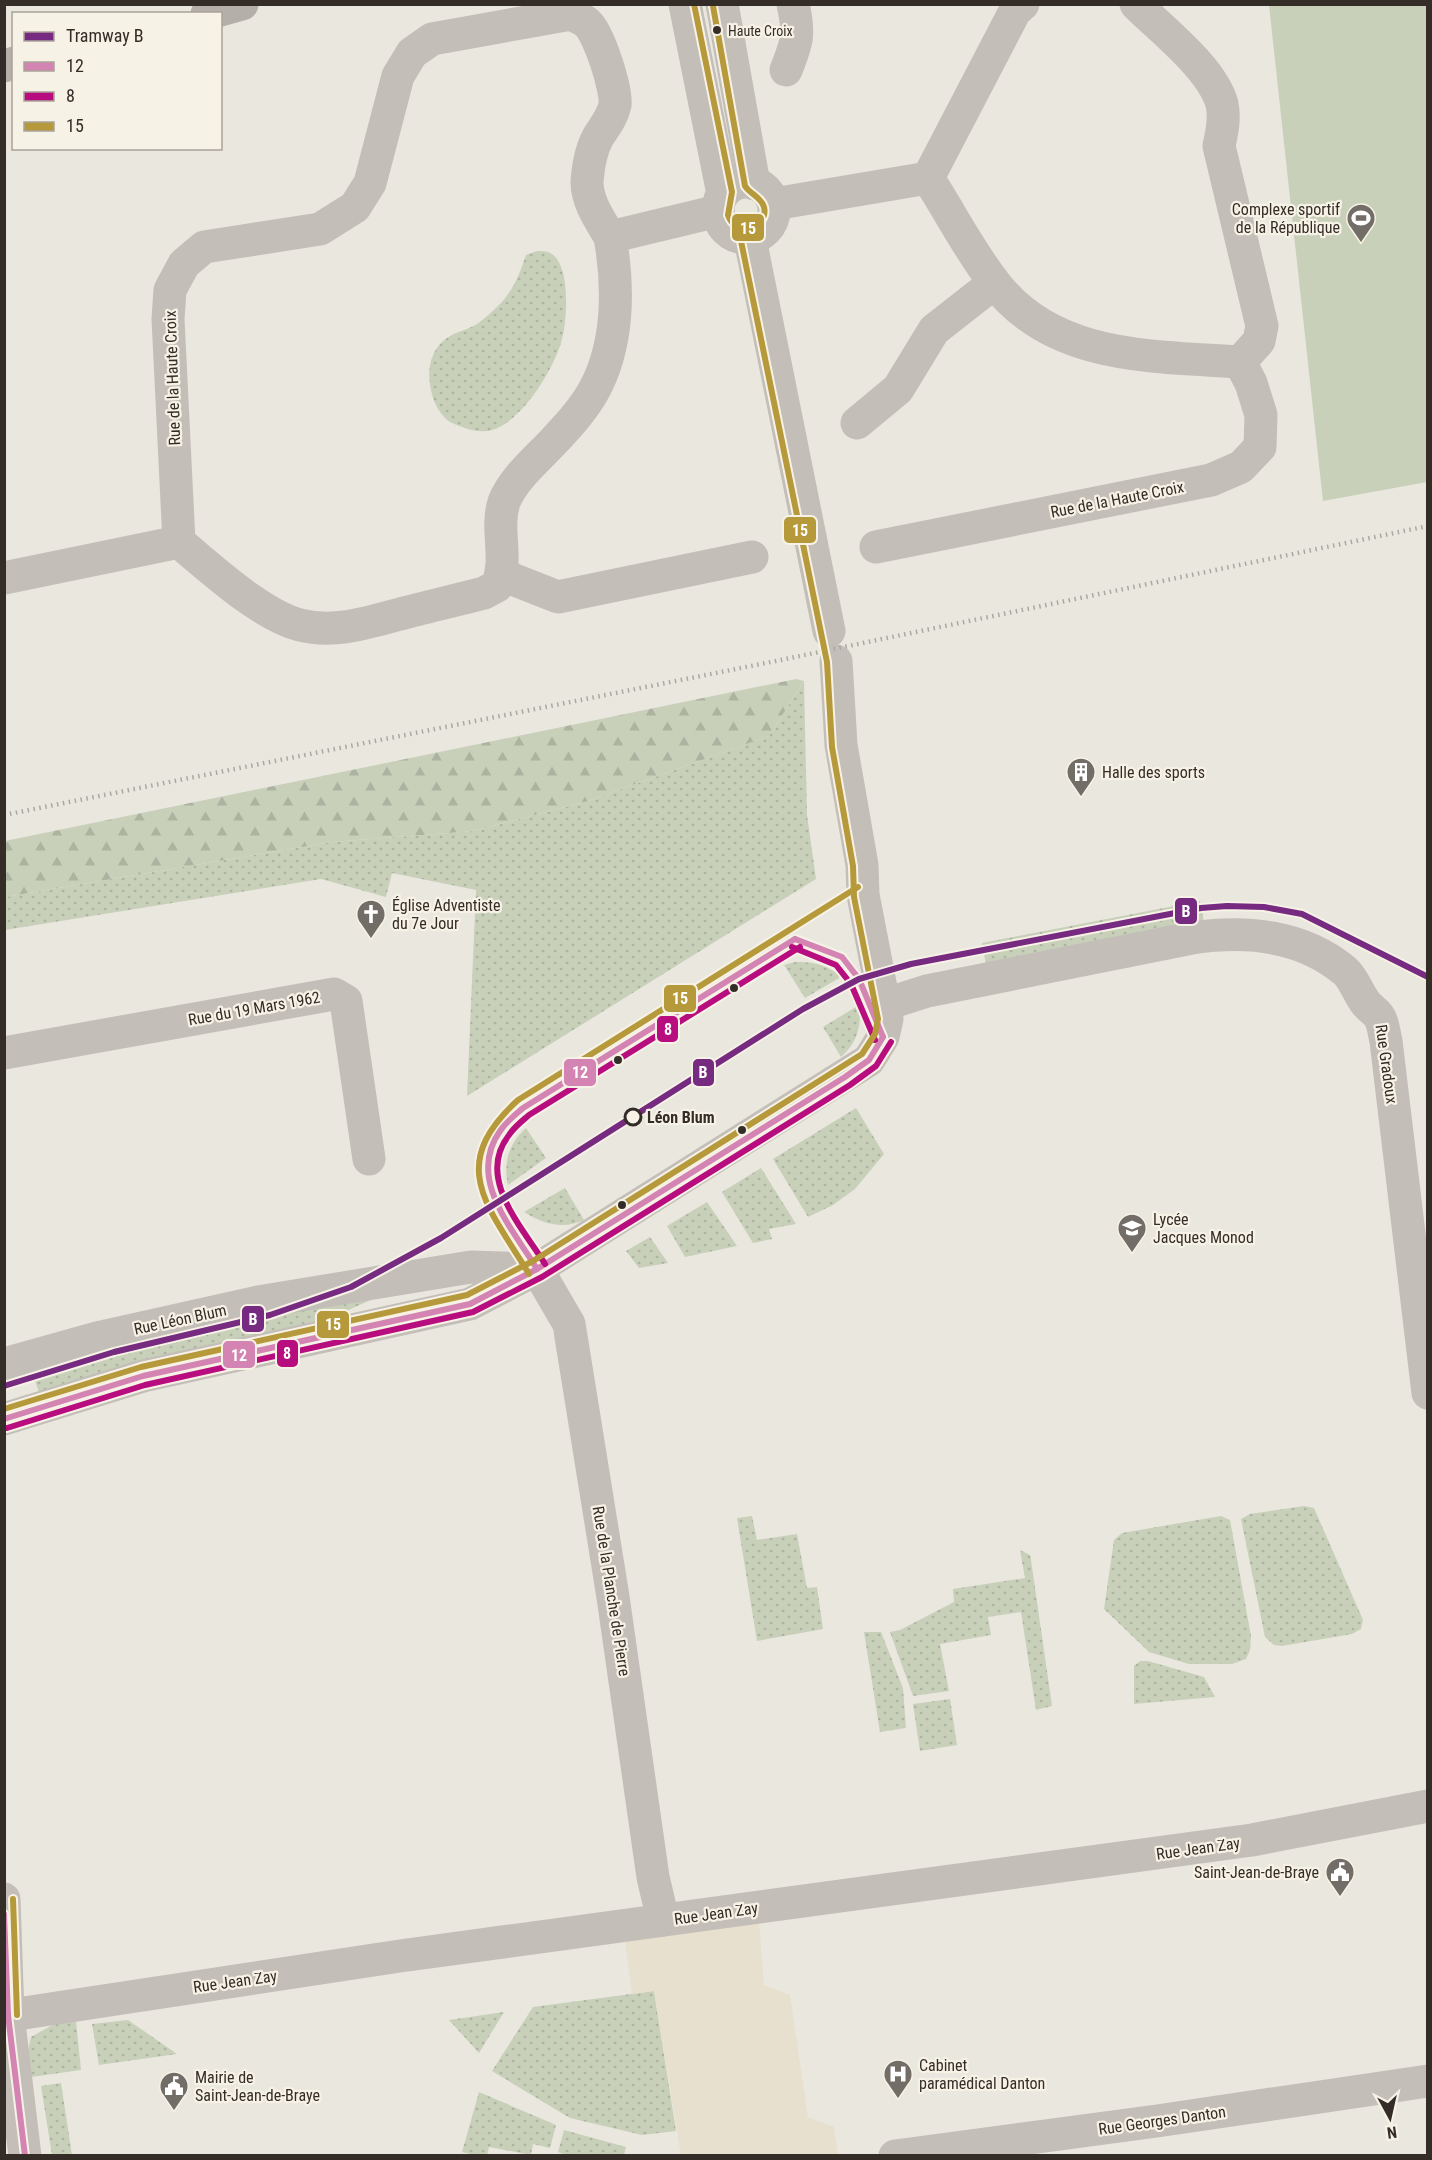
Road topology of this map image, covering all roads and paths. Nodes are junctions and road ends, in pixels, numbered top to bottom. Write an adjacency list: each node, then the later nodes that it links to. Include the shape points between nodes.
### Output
1 (242, 4): 7 (main road)
2 (685, 4): 11 (street)
3 (722, 4): 10 (street)
4 (793, 4): 8 (street, via 797,42)
5 (1023, 4): 9 (street, via 1015,11)
6 (1136, 4): 15 (street, via 1203,69 1222,104 1224,122 1219,146 1262,326 1259,342)
7 (214, 12)
8 (786, 70)
9 (928, 178): 10 (street); 14 (street)
10 (764, 194): 11 (street, via 747,182 738,183); 13 (street, via 772,222)
11 (721, 202): 12 (street); 13 (street, via 720,221 724,229 732,235)
12 (610, 237): 17 (street, Rue de la Haute Croix, via 593,207 587,184 591,155 609,123 615,102 606,60 588,23 571,14 432,39 412,53 398,76 370,183 355,207 320,229 204,247 184,264 170,290 168,319); 20 (street, Rue de la Haute Croix, via 616,298 604,366 593,392 573,421 514,485 505,501 500,523)
13 (750, 238): 22 (street, via 833,646 863,895)
14 (994, 283): 15 (street, via 1042,326 1067,338 1123,354); 16 (street, via 934,330 898,389)
15 (1240, 362): 18 (street, Rue de la Haute Croix, via 1261,415 1260,447 1241,467 1210,480)
16 (857, 423)
17 (179, 542): 20 (street, via 228,583 274,614 298,625 324,629 351,627 484,593 497,586); 21 (street)
18 (876, 547)
19 (752, 557): 20 (street, via 558,597)
20 (502, 575)
21 (4, 579)
22 (884, 1005): 25 (street, via 887,1019 883,1037 869,1060); 27 (street, Rue Gradoux, via 954,985 1239,933 1290,941 1347,972 1366,1004 1380,1017 1386,1041)
23 (4, 1053): 24 (street, Rue du 19 Mars 1962, via 334,994 345,1001)
24 (369, 1158)
25 (537, 1269): 26 (street, Rue Léon Blum, via 471,1267 258,1302 101,1337); 28 (street, via 470,1304 143,1376); 31 (street, Rue de la Planche de Pierre, via 569,1324 653,1877)
26 (4, 1364)
27 (1428, 1393)
28 (4, 1419)
29 (1428, 1806): 31 (street, Rue Jean Zay, via 1252,1840)
30 (4, 1899): 32 (street)
31 (663, 1920): 32 (street, Rue Jean Zay)
32 (6, 2015): 34 (street)
33 (1428, 2081): 35 (street, Rue Georges Danton)
34 (24, 2156)
35 (895, 2156)

